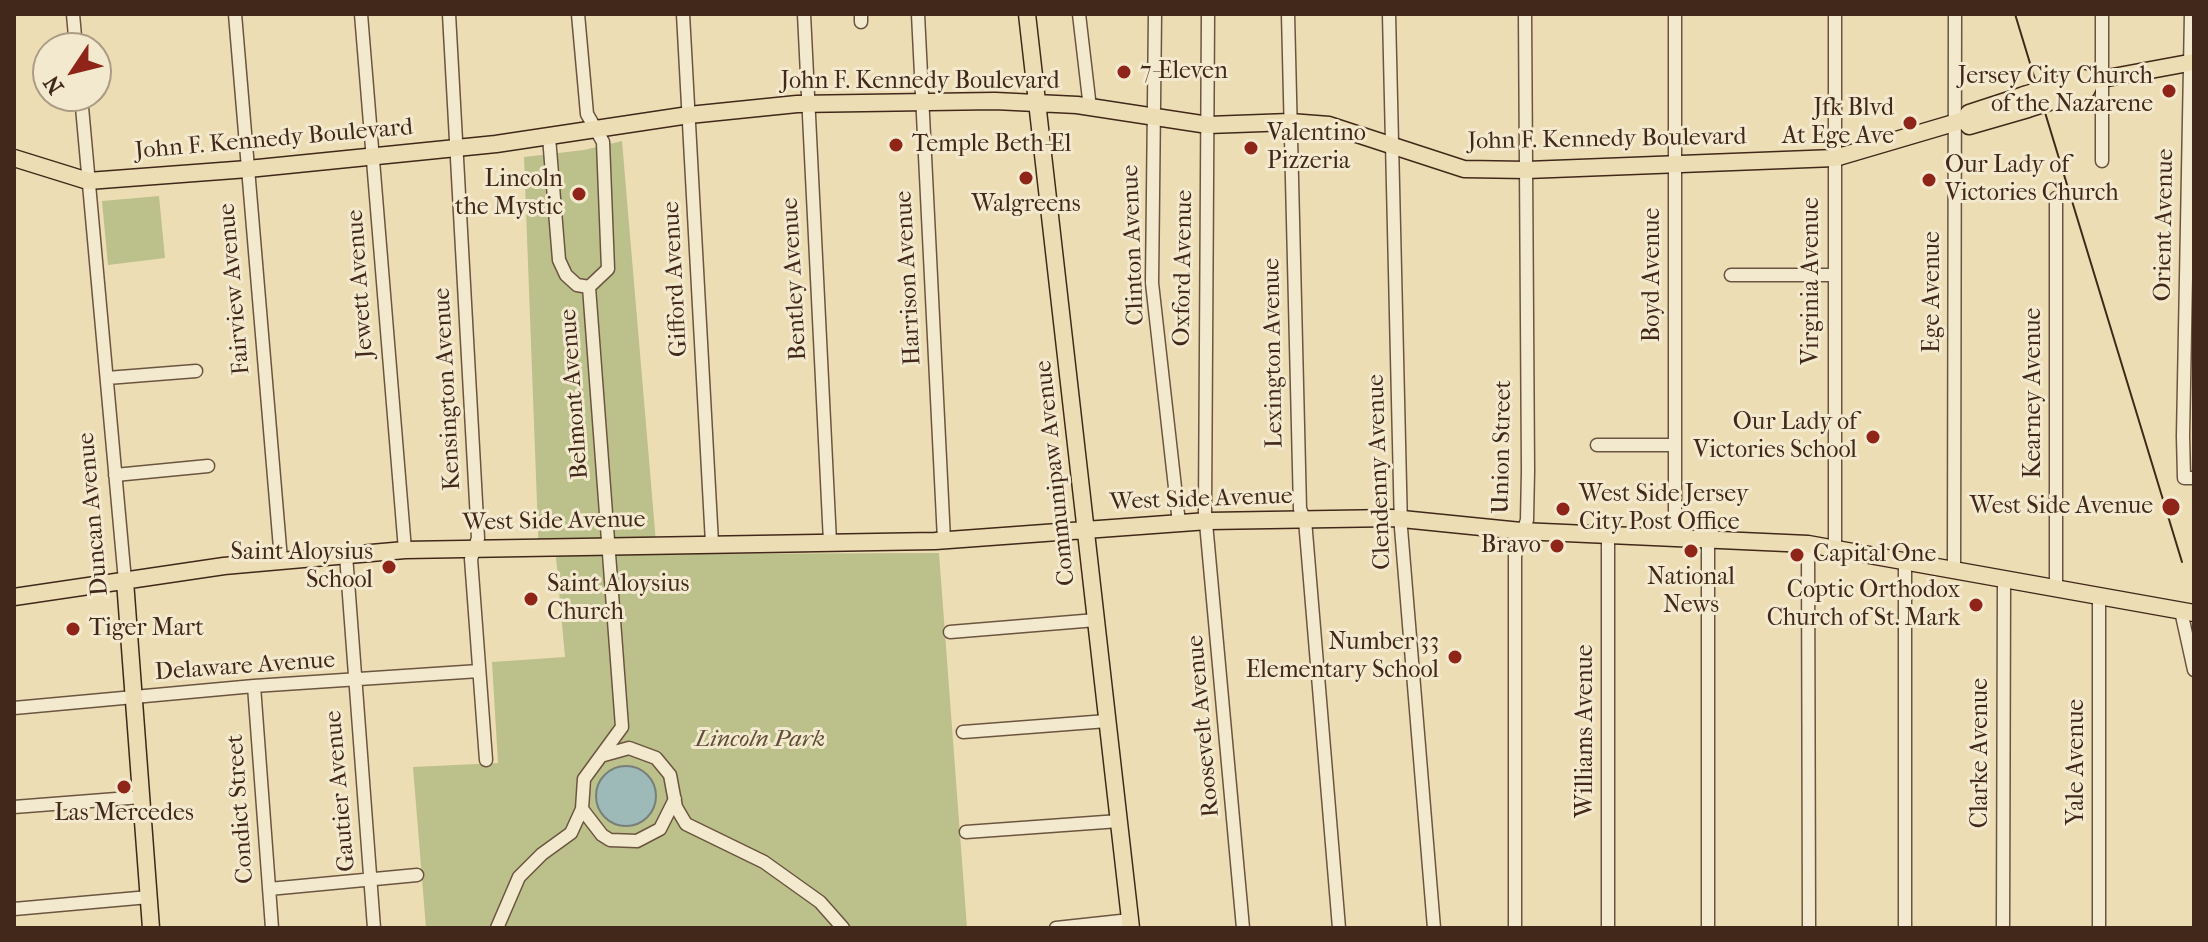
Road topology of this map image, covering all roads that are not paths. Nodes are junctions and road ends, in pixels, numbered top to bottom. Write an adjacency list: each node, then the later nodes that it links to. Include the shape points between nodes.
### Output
1 (235, 14): 41 (street, Fairview Avenue)
2 (361, 14): 36 (street, Jewett Avenue)
3 (449, 14): 35 (street, Kensington Avenue)
4 (578, 14): 32 (street, Belmont Avenue, via 587,114)
5 (683, 14): 27 (street, Gifford Avenue)
6 (804, 14): 24 (street, Bentley Avenue)
7 (918, 14): 23 (street, Harrison Avenue)
8 (1027, 14): 22 (main road, Communipaw Avenue)
9 (1079, 14): 25 (street)
10 (1155, 14): 28 (street, Clinton Avenue)
11 (1208, 14): 31 (street, Oxford Avenue)
12 (1288, 14): 30 (street, Lexington Avenue)
13 (1389, 14): 34 (street, Clendenny Avenue)
14 (1525, 14): 42 (street, Union Street)
15 (1675, 14): 40 (street, Boyd Avenue)
16 (1835, 14): 38 (street, Virginia Avenue)
17 (1955, 14): 29 (street, Ege Avenue)
18 (2102, 14): 21 (street)
19 (2191, 14): 20 (street, Orient Avenue)
20 (2192, 62): 21 (main road, John F. Kennedy Boulevard); 54 (street, Orient Avenue, via 2183,436 2184,478)
21 (2097, 80): 29 (main road, John F. Kennedy Boulevard, bridge, via 2083,78 2053,94 1969,113); 39 (street)
22 (1038, 102): 23 (main road, John F. Kennedy Boulevard); 25 (main road, John F. Kennedy Boulevard); 59 (main road, Communipaw Avenue)
23 (922, 103): 24 (main road, John F. Kennedy Boulevard); 64 (street, Harrison Avenue)
24 (808, 104): 27 (main road, John F. Kennedy Boulevard); 65 (street, Bentley Avenue)
25 (1090, 108): 28 (main road, John F. Kennedy Boulevard)
26 (82, 112): 43 (street, Duncan Avenue)
27 (689, 115): 32 (main road, John F. Kennedy Boulevard); 66 (street, Gifford Avenue)
28 (1154, 117): 31 (main road, John F. Kennedy Boulevard); 58 (street, Clinton Avenue, via 1152,283)
29 (1959, 121): 38 (main road, John F. Kennedy Boulevard); 75 (street, Ege Avenue)
30 (1290, 122): 31 (main road, John F. Kennedy Boulevard); 34 (main road, John F. Kennedy Boulevard, via 1329,125); 56 (street, Lexington Avenue, via 1300,509)
31 (1208, 125): 57 (street, Oxford Avenue)
32 (594, 128): 33 (main road, John F. Kennedy Boulevard); 47 (street, Belmont Avenue, via 603,142 608,269)
33 (549, 137): 35 (main road, John F. Kennedy Boulevard); 47 (street, via 559,260 577,285)
34 (1391, 146): 42 (main road, John F. Kennedy Boulevard, via 1464,169); 55 (street, Clendenny Avenue)
35 (457, 147): 36 (main road, John F. Kennedy Boulevard); 69 (street, Kensington Avenue)
36 (373, 157): 41 (main road, John F. Kennedy Boulevard); 71 (street, Jewett Avenue)
37 (14, 158): 43 (main road, John F. Kennedy Boulevard)
38 (1835, 158): 40 (main road, John F. Kennedy Boulevard); 46 (street, Virginia Avenue)
39 (2102, 161)
40 (1674, 164): 42 (main road, John F. Kennedy Boulevard); 51 (street, Boyd Avenue)
41 (248, 169): 43 (main road, John F. Kennedy Boulevard); 73 (street, Fairview Avenue)
42 (1527, 170): 60 (street, Union Street, via 1528,471 1527,520)
43 (88, 181): 49 (street, Duncan Avenue)
44 (2056, 198): 78 (street, Kearney Avenue)
45 (1731, 275): 46 (street)
46 (1834, 275): 70 (street, Virginia Avenue)
47 (589, 287): 68 (street, Belmont Avenue)
48 (196, 371): 49 (street)
49 (107, 378): 53 (street, Duncan Avenue)
50 (1597, 445): 51 (street)
51 (1675, 445): 62 (street, Boyd Avenue)
52 (208, 466): 53 (street)
53 (115, 475): 77 (street, Duncan Avenue)
54 (2194, 478)
55 (1402, 519): 56 (main road, West Side Avenue); 60 (main road, West Side Avenue); 116 (street, Clendenny Avenue)
56 (1305, 520): 57 (main road, West Side Avenue); 115 (street, Lexington Avenue)
57 (1208, 521): 58 (main road, West Side Avenue); 114 (street, Roosevelt Avenue)
58 (1179, 523): 59 (main road, West Side Avenue)
59 (1087, 528): 64 (main road, West Side Avenue); 82 (main road, Communipaw Avenue)
60 (1521, 531): 61 (main road, West Side Avenue); 117 (street, Union Street, via 1515,556)
61 (1608, 533): 62 (main road, West Side Avenue); 118 (street, Williams Avenue)
62 (1675, 536): 63 (main road, West Side Avenue)
63 (1708, 537): 67 (main road, West Side Avenue); 119 (street)
64 (944, 540): 65 (main road, West Side Avenue)
65 (830, 542): 66 (main road, West Side Avenue)
66 (712, 543): 68 (main road, West Side Avenue)
67 (1808, 544): 70 (main road, West Side Avenue); 120 (street)
68 (608, 545): 69 (main road, West Side Avenue); 91 (street)
69 (475, 548): 71 (main road, West Side Avenue); 85 (street, Kensington Avenue, via 471,559)
70 (1835, 549): 74 (main road, West Side Avenue)
71 (405, 550): 72 (main road, West Side Avenue)
72 (346, 555): 73 (main road, West Side Avenue); 86 (street, Gautier Avenue)
73 (281, 560): 77 (main road, West Side Avenue)
74 (1905, 560): 75 (main road, West Side Avenue); 121 (street)
75 (1954, 569): 76 (main road, West Side Avenue)
76 (2004, 578): 78 (main road, West Side Avenue); 122 (street, Clarke Avenue)
77 (125, 581): 80 (main road, West Side Avenue); 88 (main road, Duncan Avenue)
78 (2056, 588): 79 (main road, West Side Avenue)
79 (2099, 596): 81 (main road, West Side Avenue); 123 (street, Yale Avenue)
80 (14, 597)
81 (2188, 612): 84 (street)
82 (1096, 620): 83 (street); 90 (main road, Communipaw Avenue)
83 (950, 632)
84 (2194, 670)
85 (479, 671): 86 (street, Delaware Avenue); 95 (street, Kensington Avenue)
86 (353, 681): 87 (street, Delaware Avenue); 103 (street, Gautier Avenue)
87 (254, 686): 88 (street, Delaware Avenue); 104 (street, Condict Street)
88 (134, 698): 89 (street, Delaware Avenue); 97 (main road, Duncan Avenue)
89 (14, 708)
90 (1107, 721): 92 (street); 100 (main road, Communipaw Avenue)
91 (622, 727): 93 (street); 94 (street)
92 (963, 732)
93 (643, 751): 94 (street, via 622,749); 96 (street, via 666,768)
94 (601, 756): 99 (street, via 584,779)
95 (486, 760)
96 (675, 796): 99 (street, via 660,829 637,841 610,840); 112 (street, via 686,824 764,862 820,902)
97 (142, 797): 98 (street); 105 (main road, Duncan Avenue)
98 (14, 807)
99 (582, 809): 111 (street, via 571,833 519,877)
100 (1119, 821): 101 (street); 107 (main road, Communipaw Avenue)
101 (966, 832)
102 (417, 875): 103 (street)
103 (371, 879): 104 (street); 110 (street, Gautier Avenue)
104 (269, 889): 109 (street, Condict Street)
105 (149, 897): 106 (street); 108 (main road, Duncan Avenue)
106 (14, 909)
107 (1131, 924): 113 (street)
108 (151, 928)
109 (272, 928)
110 (374, 928)
111 (497, 928)
112 (843, 928)
113 (1056, 928)
114 (1243, 928)
115 (1339, 928)
116 (1434, 928)
117 (1515, 928)
118 (1608, 928)
119 (1708, 928)
120 (1809, 928)
121 (1905, 928)
122 (2003, 928)
123 (2099, 928)

